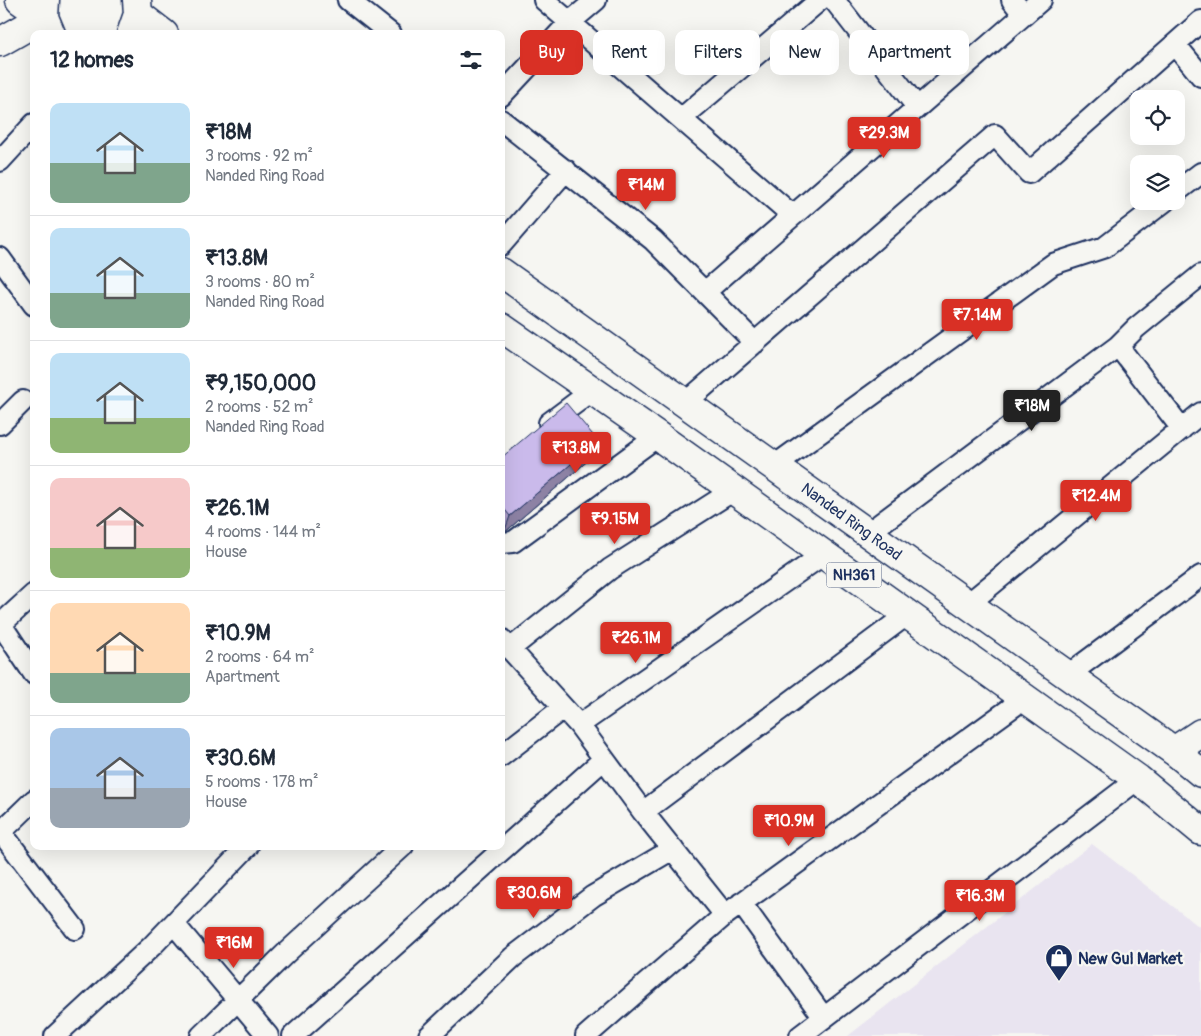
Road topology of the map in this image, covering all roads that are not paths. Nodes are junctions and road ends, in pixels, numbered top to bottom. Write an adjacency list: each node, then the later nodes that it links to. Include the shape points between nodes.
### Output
1 (20, 0): 10 (main road)
2 (348, 0): 14 (street)
3 (544, 0): 12 (street)
4 (596, 0): 12 (street)
5 (820, 0): 20 (street)
6 (834, 0): 19 (street)
7 (1040, 0): 8 (street)
8 (1018, 7): 19 (street)
9 (135, 16): 13 (main road)
10 (47, 17): 15 (main road)
11 (1201, 20): 16 (street)
12 (570, 22): 18 (street); 20 (street)
13 (158, 30)
14 (386, 30)
15 (0, 42)
16 (1175, 44): 17 (street); 36 (street, via 1029,173 994,135)
17 (1201, 76)
18 (505, 92)
19 (917, 107): 28 (street)
20 (682, 118): 28 (street)
21 (505, 123): 24 (street)
22 (30, 128): 23 (street)
23 (0, 161)
24 (566, 170): 29 (street); 33 (street, via 653,240)
25 (1201, 173): 26 (street)
26 (1185, 185)
27 (1153, 210): 46 (street, via 1105,247 1053,264)
28 (792, 215): 33 (street)
29 (505, 239)
30 (0, 258): 34 (street)
31 (505, 275): 40 (main road, Nanded Ring Road / NH361)
32 (1201, 275): 37 (street)
33 (705, 292): 36 (street)
34 (30, 299)
35 (505, 330): 38 (main road, NH361)
36 (755, 343): 40 (street)
37 (1118, 346): 43 (street); 48 (street)
38 (593, 390): 44 (street); 45 (main road, NH361)
39 (23, 402): 42 (street)
40 (685, 403): 46 (main road, Nanded Ring Road / NH361)
41 (1201, 413): 43 (street)
42 (0, 424)
43 (1182, 430): 53 (street)
44 (532, 436)
45 (658, 436): 47 (main road, NH361); 49 (street, via 514,542)
46 (774, 466): 48 (main road, Nanded Ring Road / NH361)
47 (734, 490): 50 (main road, NH361); 56 (street, via 610,569)
48 (868, 533): 53 (main road, Nanded Ring Road / NH361)
49 (505, 543)
50 (824, 554): 54 (main road, NH361); 61 (street)
51 (1201, 576): 58 (street)
52 (30, 598): 55 (street)
53 (968, 604): 58 (main road, Nanded Ring Road / NH361)
54 (908, 614): 59 (main road, NH361); 69 (street)
55 (0, 624): 57 (street)
56 (506, 644): 60 (street)
57 (30, 668)
58 (1068, 675): 63 (main road, Nanded Ring Road / NH361)
59 (1025, 698): 67 (main road, NH361); 77 (street)
60 (563, 708): 61 (street); 64 (street)
61 (578, 725): 65 (street)
62 (1201, 733): 63 (main road)
63 (1174, 751): 66 (main road, Nanded Ring Road / NH361)
64 (505, 753)
65 (604, 759): 69 (street); 72 (street)
66 (1201, 772)
67 (1138, 779): 70 (main road, NH361); 81 (street)
68 (30, 804): 71 (street)
69 (643, 812): 73 (street)
70 (1201, 830)
71 (0, 832): 79 (street)
72 (505, 847)
73 (673, 849): 77 (street); 86 (street, via 592,896 514,957)
74 (244, 850): 78 (street)
75 (399, 850): 80 (street)
76 (502, 850): 85 (street)
77 (733, 909): 81 (street); 87 (street)
78 (174, 924): 80 (street); 82 (street)
79 (75, 929)
80 (238, 1000): 83 (street); 84 (street)
81 (824, 1018): 88 (street)
82 (55, 1036)
83 (201, 1036)
84 (268, 1036)
85 (293, 1036)
86 (429, 1036)
87 (586, 1036)
88 (800, 1036)

